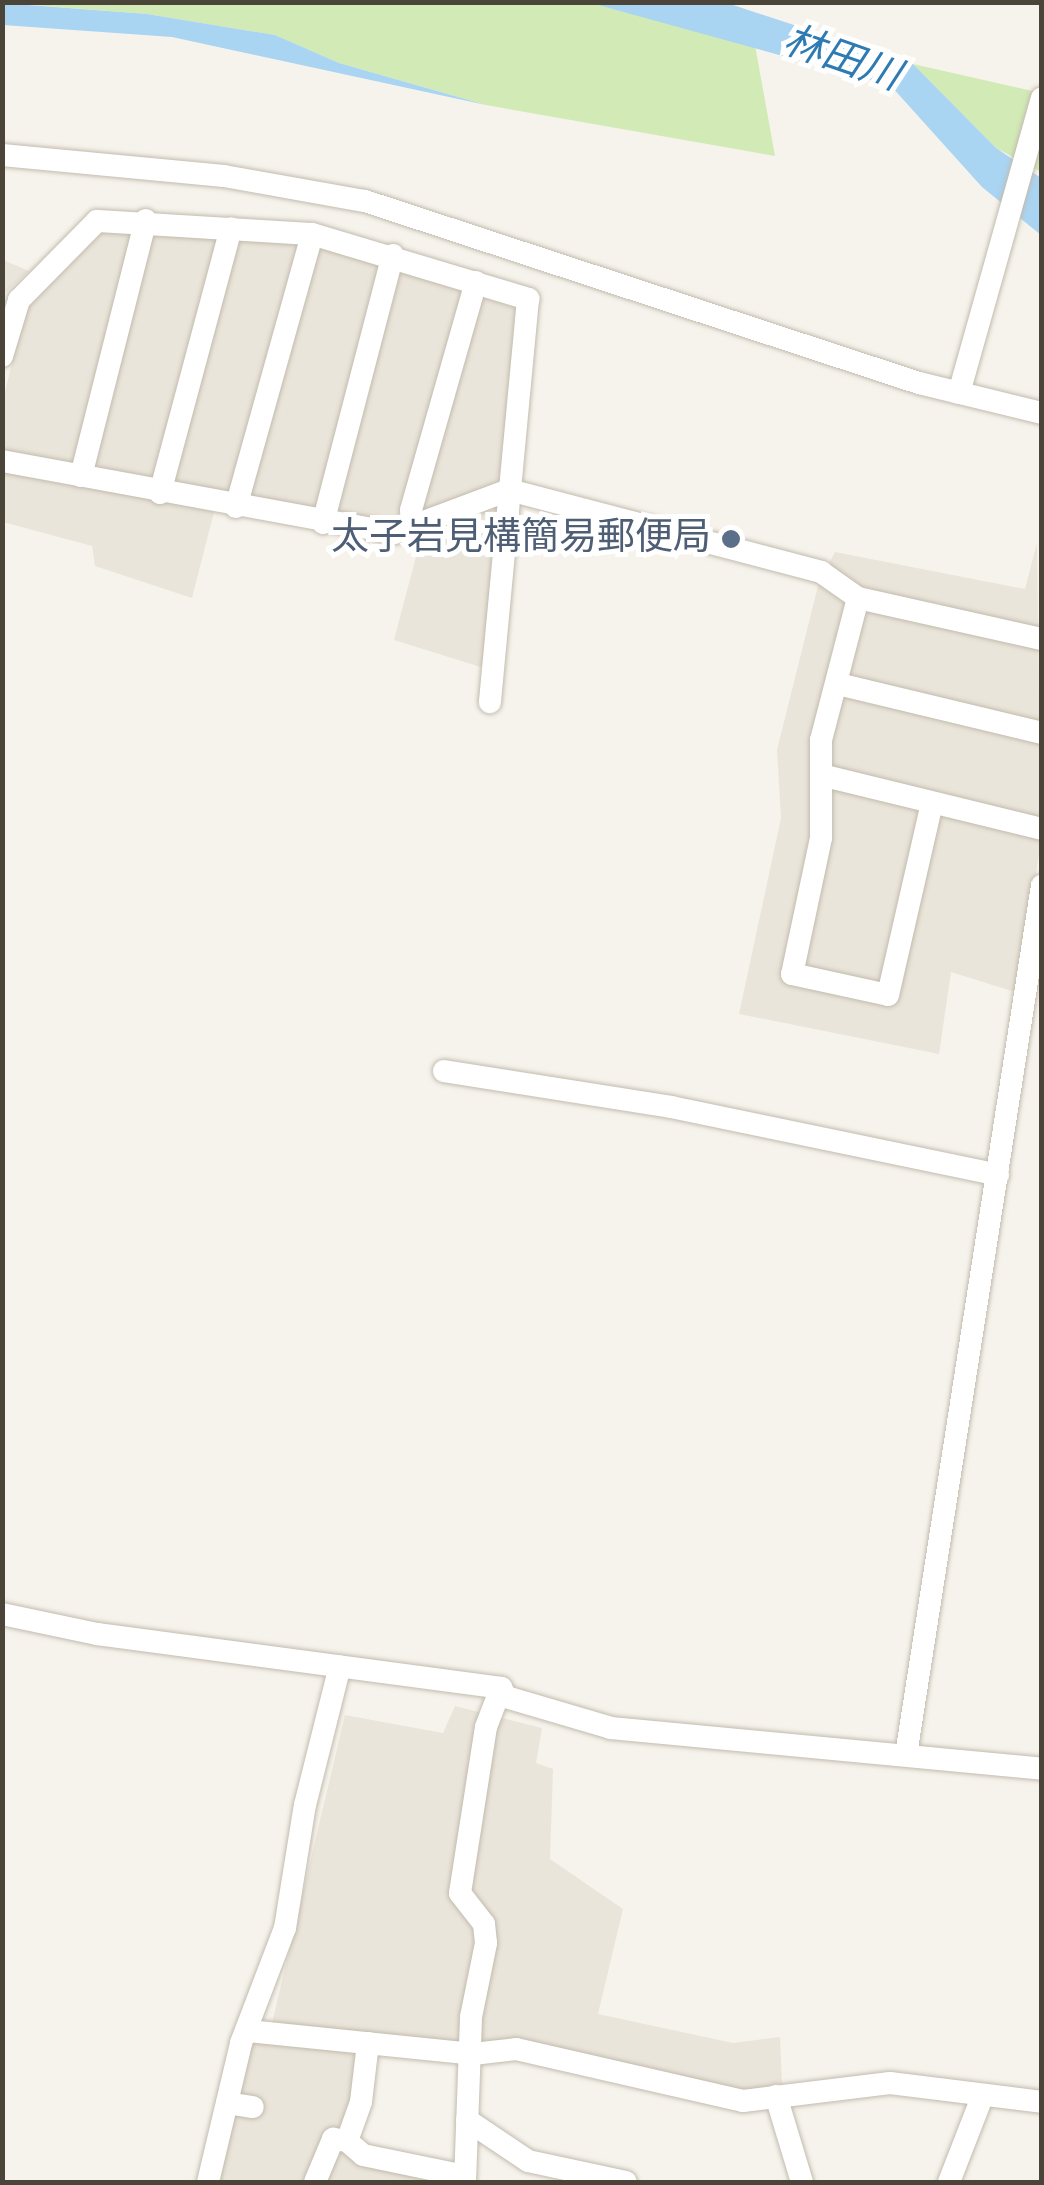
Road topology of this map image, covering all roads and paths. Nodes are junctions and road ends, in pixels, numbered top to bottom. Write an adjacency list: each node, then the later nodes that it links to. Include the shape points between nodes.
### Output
1 (1042, 98): 9 (street)
2 (2, 155): 9 (street, via 224,176 365,201)
3 (146, 220): 4 (street); 8 (street, via 97,221 19,300); 12 (street)
4 (231, 228): 5 (street); 14 (street)
5 (312, 234): 6 (street); 15 (street)
6 (393, 255): 7 (street); 16 (street)
7 (476, 282): 13 (street, via 528,300); 17 (street, via 411,510)
8 (2, 356)
9 (959, 394): 10 (street)
10 (1042, 413)
11 (2, 461): 12 (street)
12 (81, 476): 14 (street)
13 (509, 490): 17 (street); 18 (street, via 821,572); 21 (street)
14 (160, 493): 15 (street)
15 (236, 507): 16 (street)
16 (324, 523): 17 (street, via 394,533)
17 (412, 528)
18 (858, 598): 19 (street); 20 (street)
19 (1042, 639)
20 (838, 684): 22 (street); 23 (street, via 821,740)
21 (490, 702)
22 (1042, 733)
23 (825, 776): 24 (street); 24 (street, via 821,838 792,974 888,994)
24 (932, 803): 25 (street)
25 (1042, 828)
26 (1042, 886): 28 (street)
27 (444, 1070): 28 (street)
28 (998, 1175): 32 (street)
29 (2, 1614): 30 (street, via 98,1634)
30 (340, 1666): 31 (street); 34 (street, via 304,1805 285,1928)
31 (500, 1688): 32 (street, via 506,1697 610,1728); 36 (street, via 486,1727 460,1893 484,1924 471,2016)
32 (906, 1755): 33 (street)
33 (1042, 1769)
34 (248, 2031): 35 (street); 39 (street)
35 (368, 2043): 36 (street); 43 (street, via 361,2102)
36 (473, 2054): 37 (street, via 516,2048 743,2100); 42 (street)
37 (776, 2096): 38 (street, via 890,2083); 46 (street)
38 (982, 2096): 40 (street); 50 (street)
39 (227, 2102): 41 (street); 47 (street)
40 (1042, 2102)
41 (253, 2107)
42 (467, 2120): 45 (street); 49 (street, via 528,2161)
43 (347, 2141): 44 (street); 48 (street, via 334,2139)
44 (405, 2175): 45 (street)
45 (464, 2179)
46 (807, 2181)
47 (208, 2182)
48 (315, 2182)
49 (626, 2182)
50 (949, 2182)

